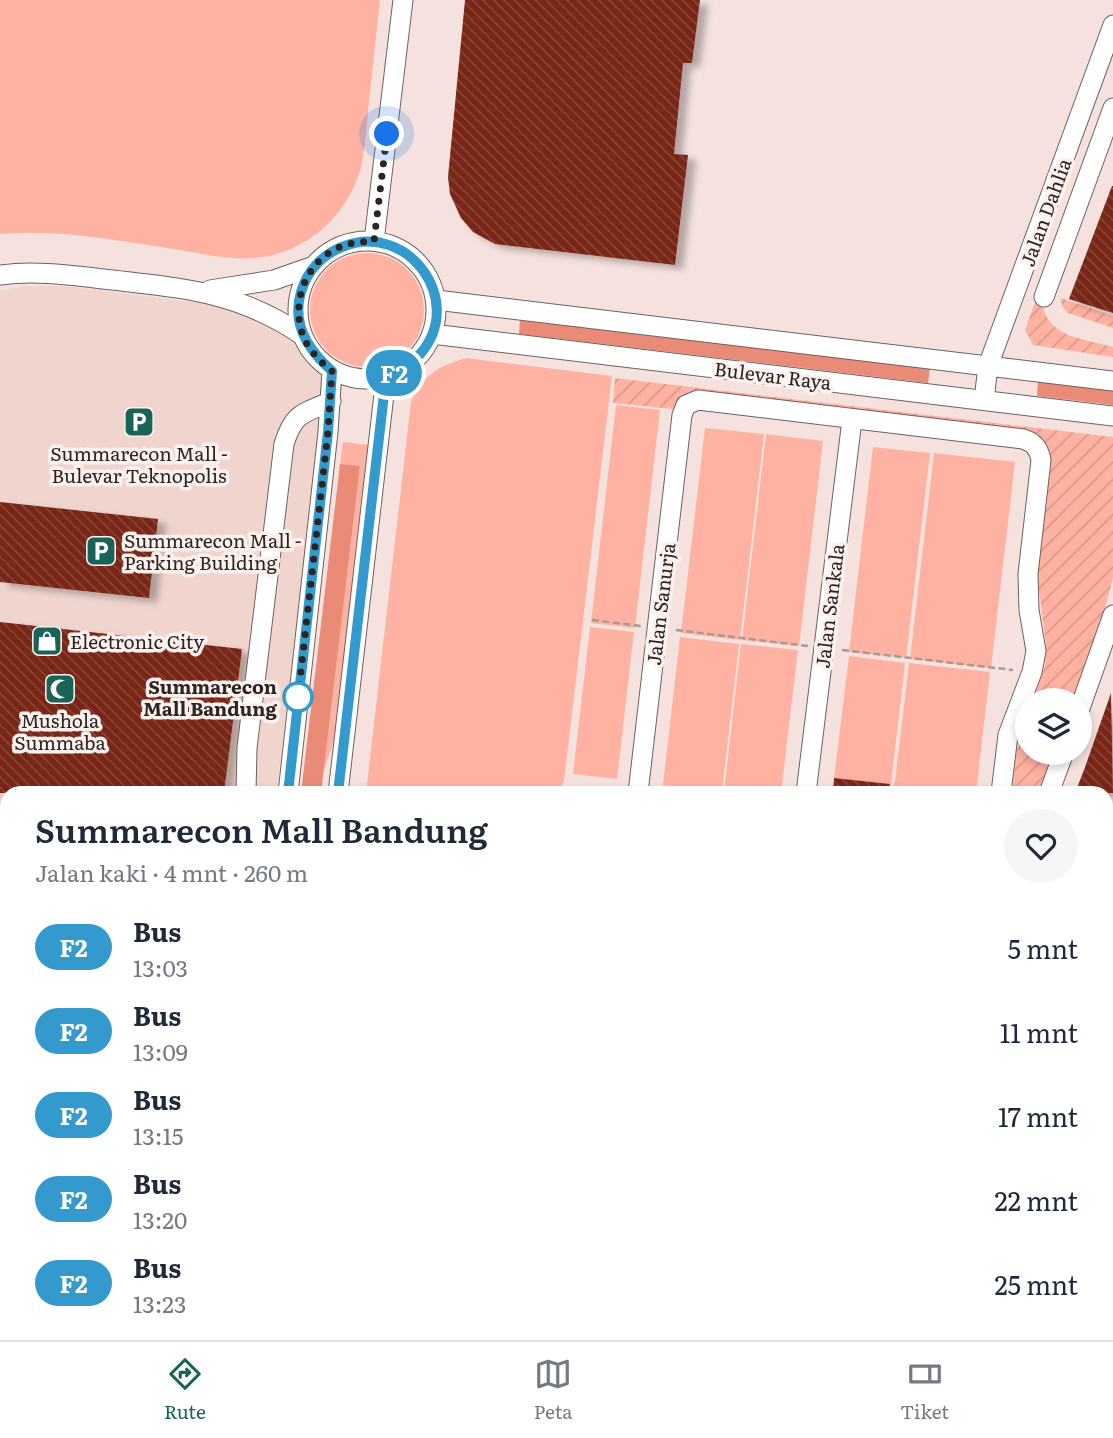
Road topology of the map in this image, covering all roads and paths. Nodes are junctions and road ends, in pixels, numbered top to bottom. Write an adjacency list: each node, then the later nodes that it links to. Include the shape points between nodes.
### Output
1 (403, 0): 4 (street)
2 (1113, 25): 12 (street, Jalan Dahlia)
3 (1113, 108): 8 (street)
4 (374, 241): 5 (street, via 331,251); 9 (street, via 396,247 415,260 429,278)
5 (314, 266): 7 (street, via 242,287); 11 (street, via 299,299)
6 (0, 275): 7 (street, via 42,272)
7 (202, 290): 11 (street, via 264,311)
8 (1044, 297)
9 (436, 300): 10 (street); 12 (street, Bulevar Raya)
10 (432, 334): 14 (street, via 422,353); 16 (street, Bulevar Raya)
11 (302, 335): 13 (street, via 314,355)
12 (988, 366): 15 (street, Bulevar Raya); 16 (street, Jalan Dahlia)
13 (332, 371): 14 (street, via 358,379); 17 (street)
14 (386, 377): 25 (street)
15 (1113, 381)
16 (984, 400): 18 (street, Bulevar Raya)
17 (331, 401): 23 (street, via 298,416 284,444); 24 (street)
18 (1113, 416)
19 (852, 419): 26 (street, Jalan Sanurja, via 698,400 686,405); 27 (street, Jalan Sankala); 28 (street, via 1023,439 1035,446 1041,460 1028,574 1036,651 1008,735)
20 (1113, 615): 21 (street)
21 (1087, 688)
22 (1059, 765): 29 (street)
23 (245, 783)
24 (289, 786)
25 (339, 786)
26 (640, 786)
27 (807, 786)
28 (1002, 786)
29 (1052, 786)

